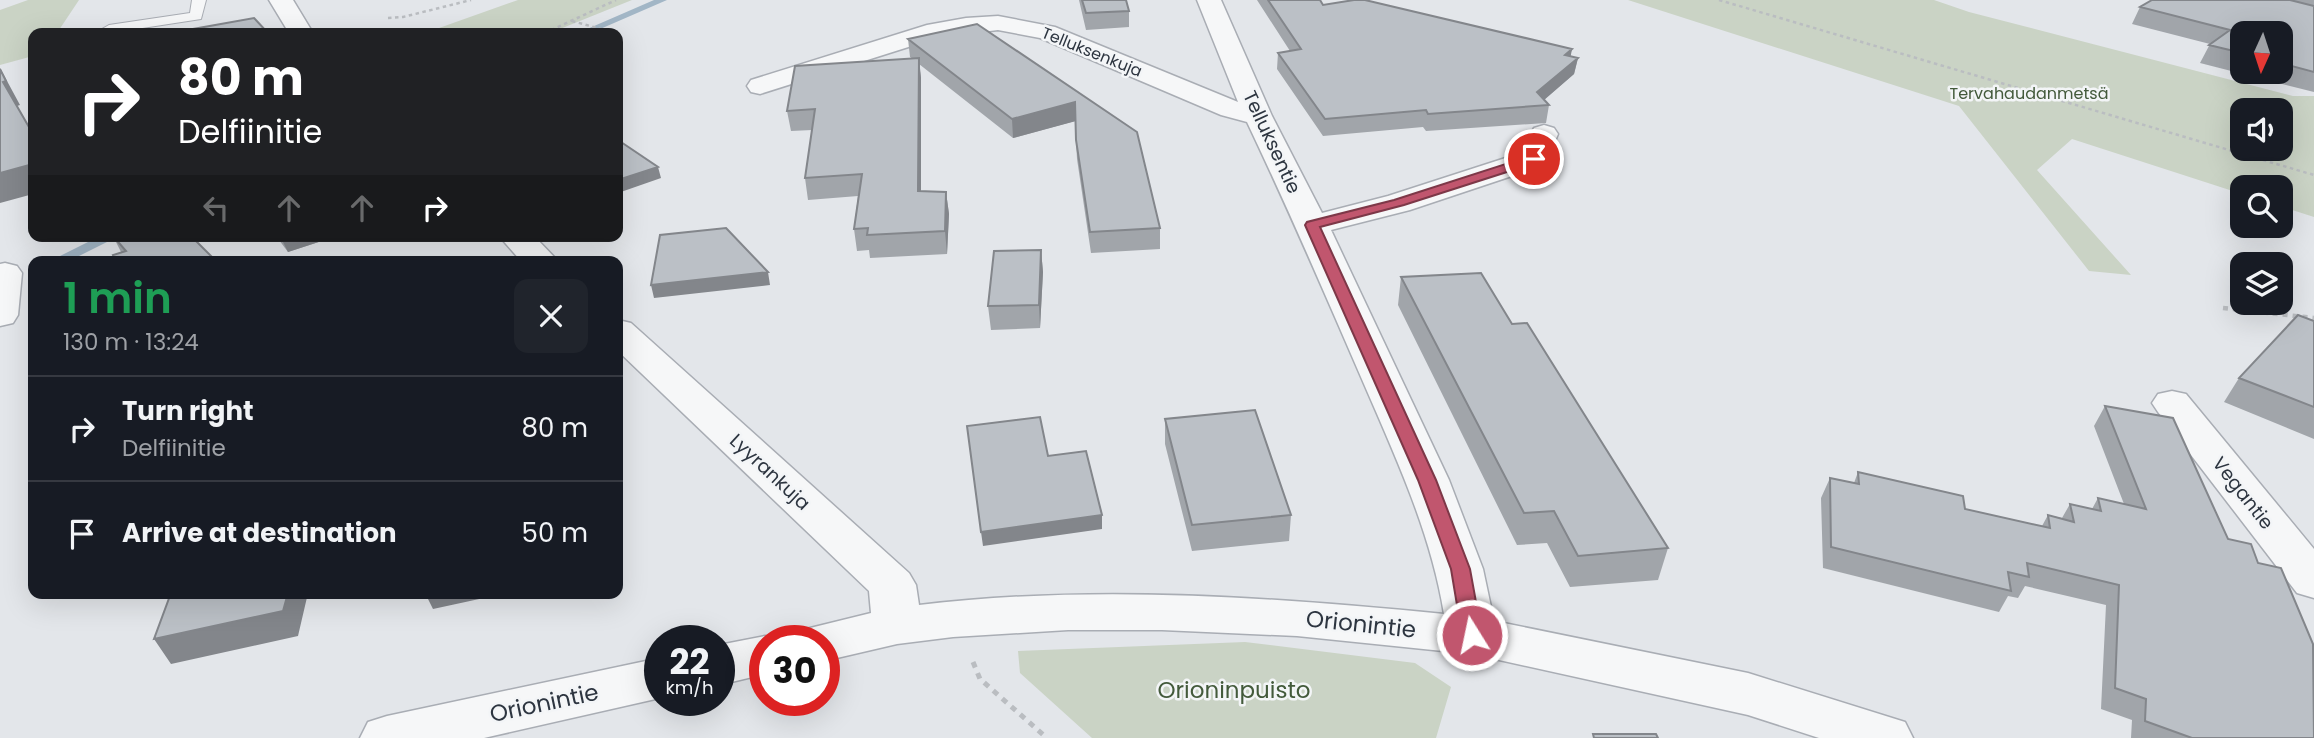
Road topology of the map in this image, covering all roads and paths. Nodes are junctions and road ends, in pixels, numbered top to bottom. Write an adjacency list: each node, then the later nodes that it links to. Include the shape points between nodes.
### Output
1 (199, 0): 9 (lane, via 196,16)
2 (281, 0): 10 (street)
3 (471, 0): 7 (path)
4 (615, 0): 8 (path)
5 (1209, 0): 14 (street, Telluksentie)
6 (1720, 0): 16 (path)
7 (388, 18)
8 (571, 21): 11 (path); 12 (path)
9 (116, 28)
10 (297, 28)
11 (556, 28)
12 (598, 28)
13 (760, 86): 14 (street, Telluksenkuja, via 936,30 998,23 1046,32)
14 (1258, 116): 17 (street, Telluksentie)
15 (1544, 134): 17 (street, via 1534,159 1399,203)
16 (2314, 175)
17 (1312, 225): 29 (street, Telluksentie, via 1427,480 1460,569)
18 (521, 242): 19 (street)
19 (536, 256)
20 (5, 273): 22 (street)
21 (2223, 308): 23 (path)
22 (0, 315)
23 (2314, 318)
24 (623, 336): 28 (street, Lyyrankuja, via 892,585)
25 (2172, 403): 26 (street, Vegantie)
26 (2314, 581)
27 (953, 619): 28 (street, Orionintie); 29 (street, Orionintie, via 1162,612 1297,618); 33 (path, via 981,679)
28 (897, 626): 30 (street, Orionintie)
29 (1472, 635): 34 (street, Orionintie, via 1748,694)
30 (840, 638)
31 (644, 682): 32 (street, Orionintie)
32 (387, 738)
33 (1047, 738)
34 (1886, 738)

